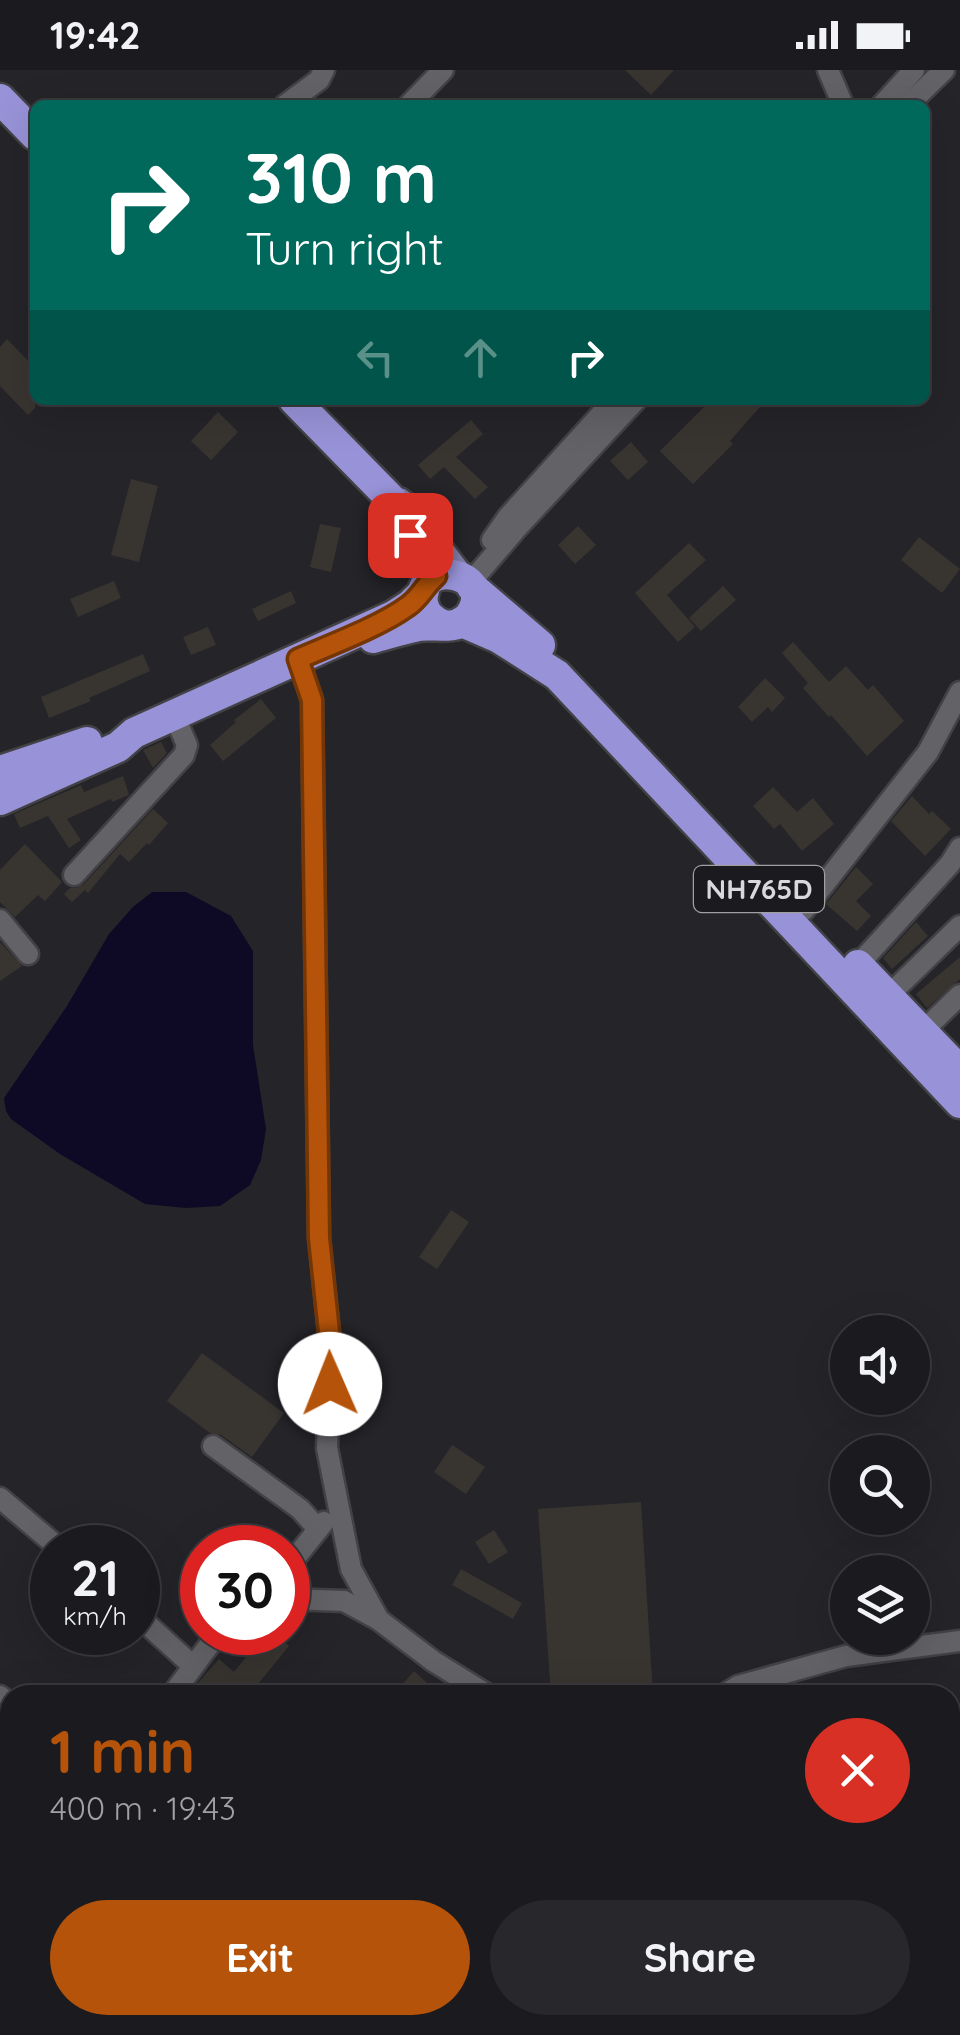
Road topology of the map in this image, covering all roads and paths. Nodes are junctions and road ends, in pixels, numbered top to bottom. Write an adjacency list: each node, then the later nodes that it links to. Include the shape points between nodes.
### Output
1 (324, 70): 6 (street)
2 (443, 70): 7 (street)
3 (828, 70): 8 (street)
4 (914, 70): 9 (street)
5 (944, 70): 10 (street)
6 (292, 100)
7 (414, 100)
8 (841, 100)
9 (887, 100)
10 (913, 100)
11 (299, 405): 14 (highway)
12 (609, 405): 15 (street)
13 (631, 405): 15 (street, via 517,528)
14 (392, 500): 15 (main road, via 428,560)
15 (454, 582): 16 (highway, via 475,603); 16 (highway, via 423,606 434,622); 17 (highway); 25 (highway, NH765D, via 562,664)
16 (453, 624): 17 (highway); 34 (highway, NH765D, via 499,638 556,674)
17 (305, 656): 19 (highway); 37 (street, via 312,700 319,1238 331,1351 327,1448)
18 (960, 692): 25 (street, via 928,752)
19 (174, 715): 20 (highway); 24 (street, via 187,745 184,755)
20 (134, 734): 21 (highway, via 106,736); 22 (highway)
21 (0, 771)
22 (0, 800)
23 (960, 848): 29 (street)
24 (74, 875)
25 (804, 910): 29 (highway, NH765D)
26 (0, 920): 28 (street)
27 (960, 926): 31 (street)
28 (28, 954)
29 (858, 965): 31 (highway, NH765D)
30 (960, 995): 32 (street)
31 (888, 996): 32 (highway, NH765D)
32 (923, 1031): 33 (highway, NH765D)
33 (960, 1071)
34 (960, 1104)
35 (214, 1446): 39 (street)
36 (0, 1498): 38 (street)
37 (338, 1506): 39 (street); 42 (street, via 351,1569)
38 (31, 1525)
39 (318, 1529): 40 (street)
40 (310, 1539)
41 (310, 1600): 42 (street, via 344,1601)
42 (378, 1620): 48 (street)
43 (160, 1636): 46 (street)
44 (960, 1642): 49 (street, via 846,1656)
45 (202, 1655): 46 (street)
46 (193, 1666): 47 (street)
47 (179, 1685)
48 (471, 1685)
49 (742, 1685)

